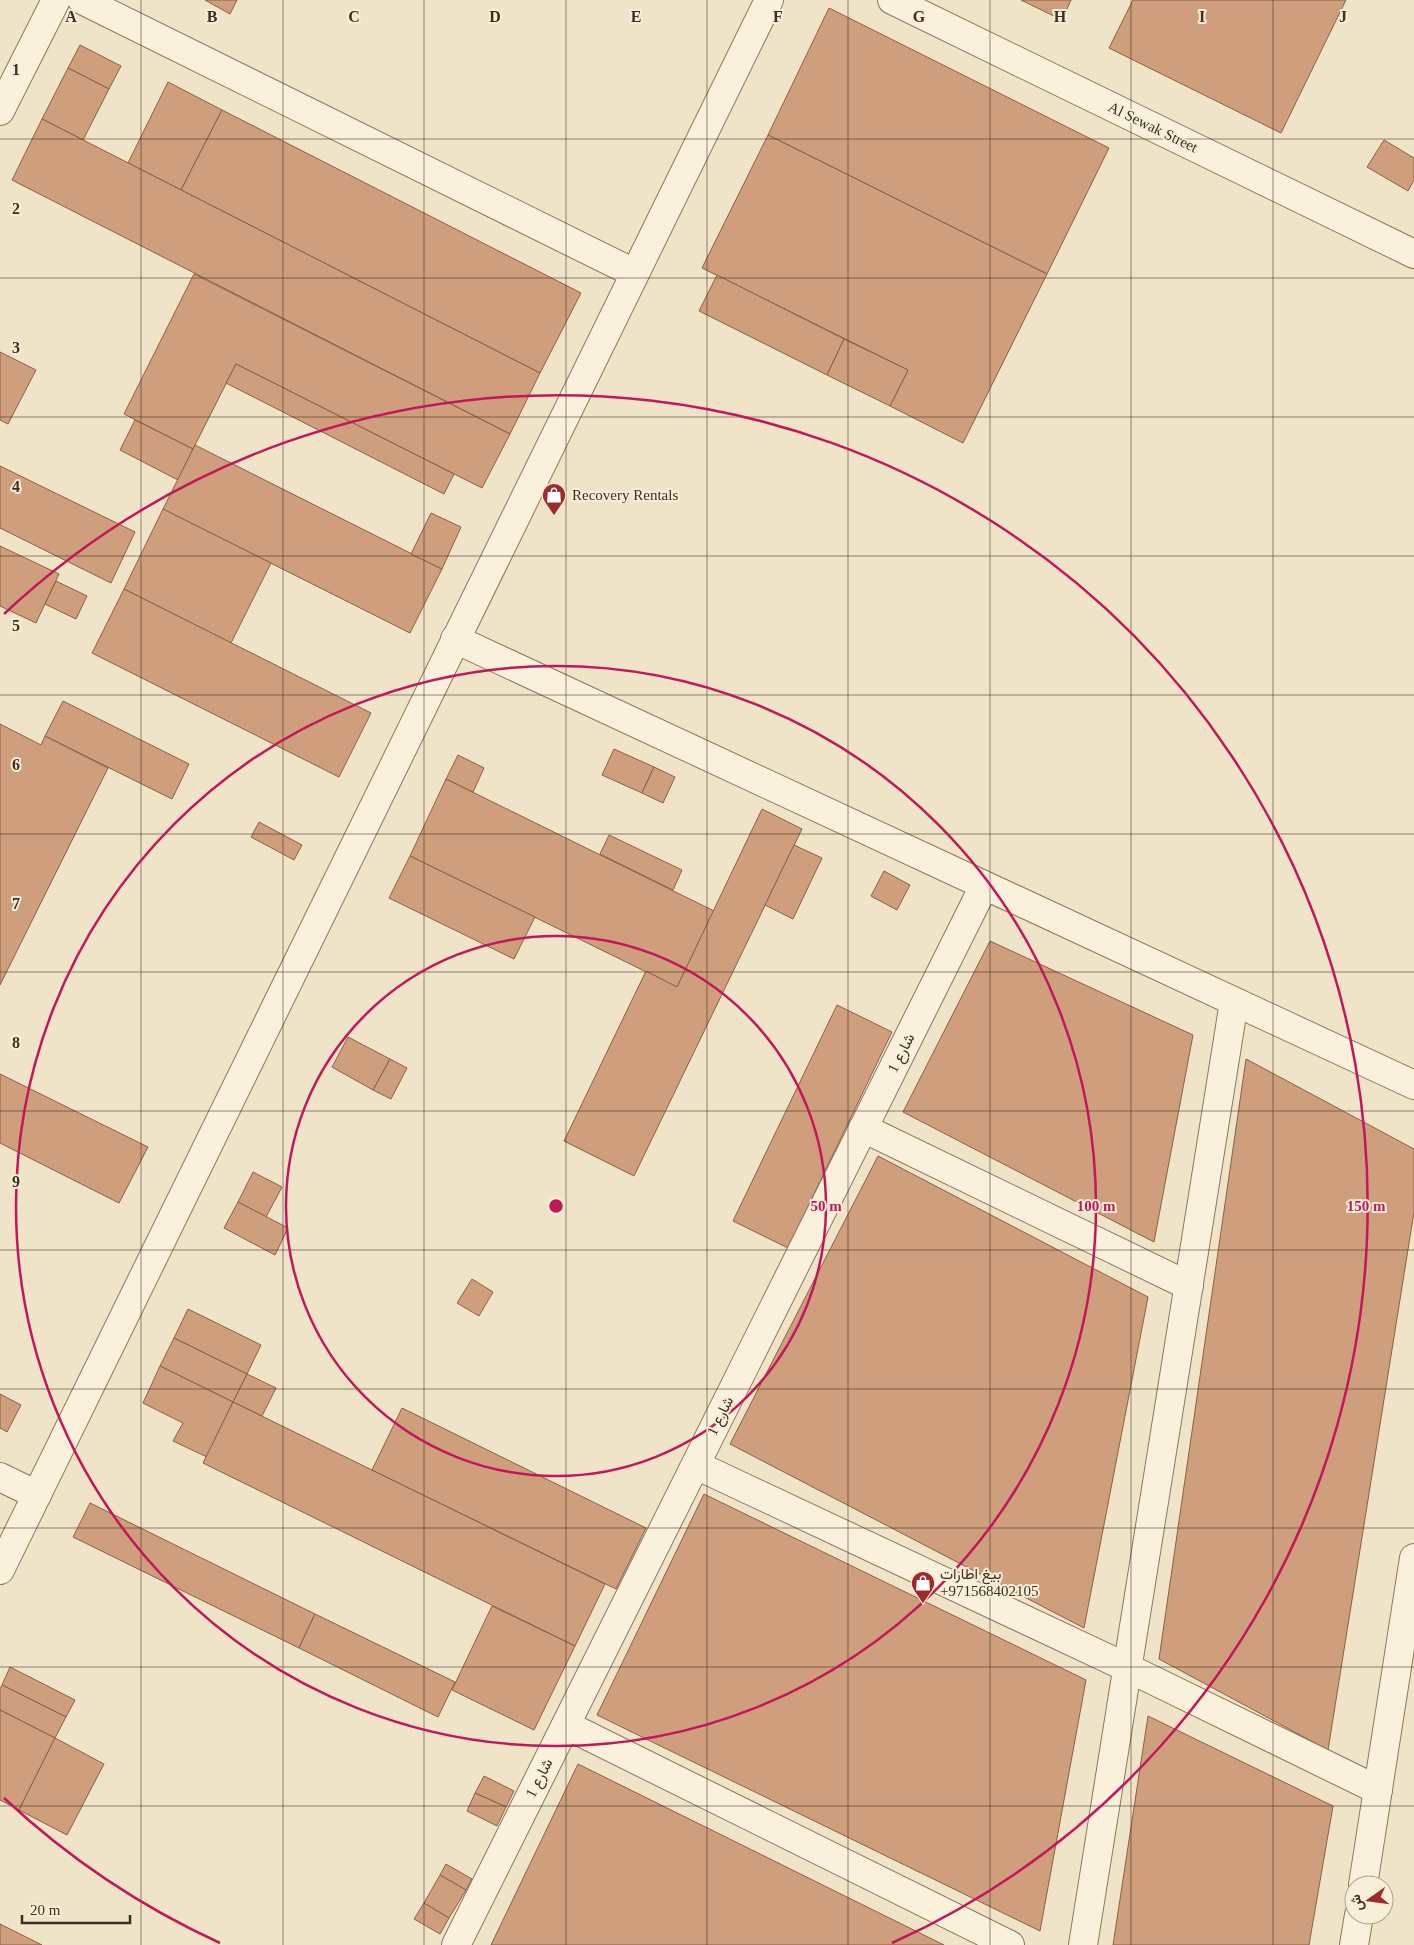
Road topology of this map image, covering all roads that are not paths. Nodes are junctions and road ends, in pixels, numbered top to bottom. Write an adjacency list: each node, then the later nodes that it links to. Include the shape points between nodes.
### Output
1 (56, 0): 5 (lane)
2 (82, 0): 7 (lane)
3 (769, 0): 7 (lane)
4 (892, 0): 6 (lane, Al Sewak Street)
5 (0, 111)
6 (1414, 254)
7 (634, 273): 8 (lane)
8 (455, 639): 9 (lane); 16 (lane)
9 (984, 886): 10 (lane); 12 (lane, شارع 1)
10 (1234, 1002): 11 (lane); 13 (lane)
11 (1414, 1085)
12 (864, 1128): 13 (lane); 14 (lane, شارع 1)
13 (1188, 1286): 19 (lane)
14 (696, 1465): 19 (lane); 20 (lane, شارع 1)
15 (0, 1477): 16 (lane)
16 (36, 1495): 18 (lane)
17 (1414, 1558): 21 (lane)
18 (0, 1570)
19 (1128, 1668): 21 (lane); 26 (lane)
20 (566, 1725): 24 (lane, شارع 1); 25 (lane)
21 (1378, 1790): 22 (lane)
22 (1365, 1875)
23 (1357, 1925): 27 (lane)
24 (456, 1945)
25 (1010, 1945)
26 (1084, 1945)
27 (1354, 1945)

